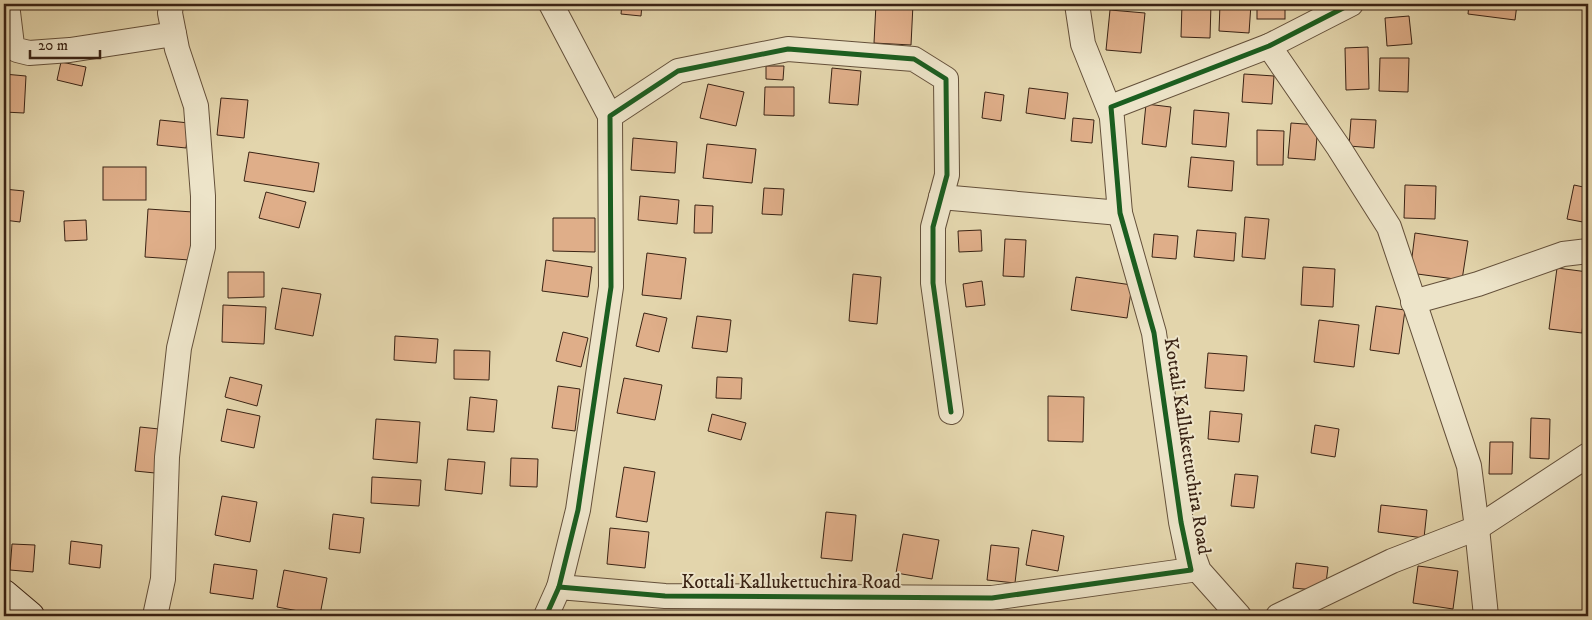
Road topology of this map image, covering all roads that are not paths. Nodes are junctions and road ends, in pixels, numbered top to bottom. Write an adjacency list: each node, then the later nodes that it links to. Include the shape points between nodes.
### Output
1 (7, 4): 6 (street, via 12,45 29,53)
2 (170, 4): 6 (street)
3 (551, 4): 9 (street)
4 (1077, 4): 8 (street, Kottali Kallukettuchira Road, via 1083,44)
5 (1351, 4): 7 (street)
6 (174, 34): 21 (street, via 196,106 203,196 202,247 179,348 167,457 162,579)
7 (1270, 46): 8 (street, via 1111,107); 13 (street, via 1388,227)
8 (1111, 114): 11 (street, Kottali Kallukettuchira Road)
9 (610, 116): 10 (street, via 678,71 788,49 914,59 946,79 947,175); 18 (street, via 610,287 578,510)
10 (941, 197): 11 (street); 14 (street, via 933,227 933,283)
11 (1120, 213): 16 (street, Kottali Kallukettuchira Road, via 1154,333)
12 (1588, 251): 13 (street, via 1564,254)
13 (1414, 302): 17 (street, via 1469,466)
14 (951, 412)
15 (1588, 455): 17 (street)
16 (1181, 522): 18 (street, Kottali Kallukettuchira Road, via 1191,570 992,598 665,596); 23 (street, via 1199,571)
17 (1477, 528): 24 (street, via 1392,561); 25 (street)
18 (559, 587): 22 (street)
19 (4, 594): 20 (main road)
20 (30, 616)
21 (155, 616)
22 (546, 616)
23 (1239, 616)
24 (1278, 616)
25 (1486, 616)

